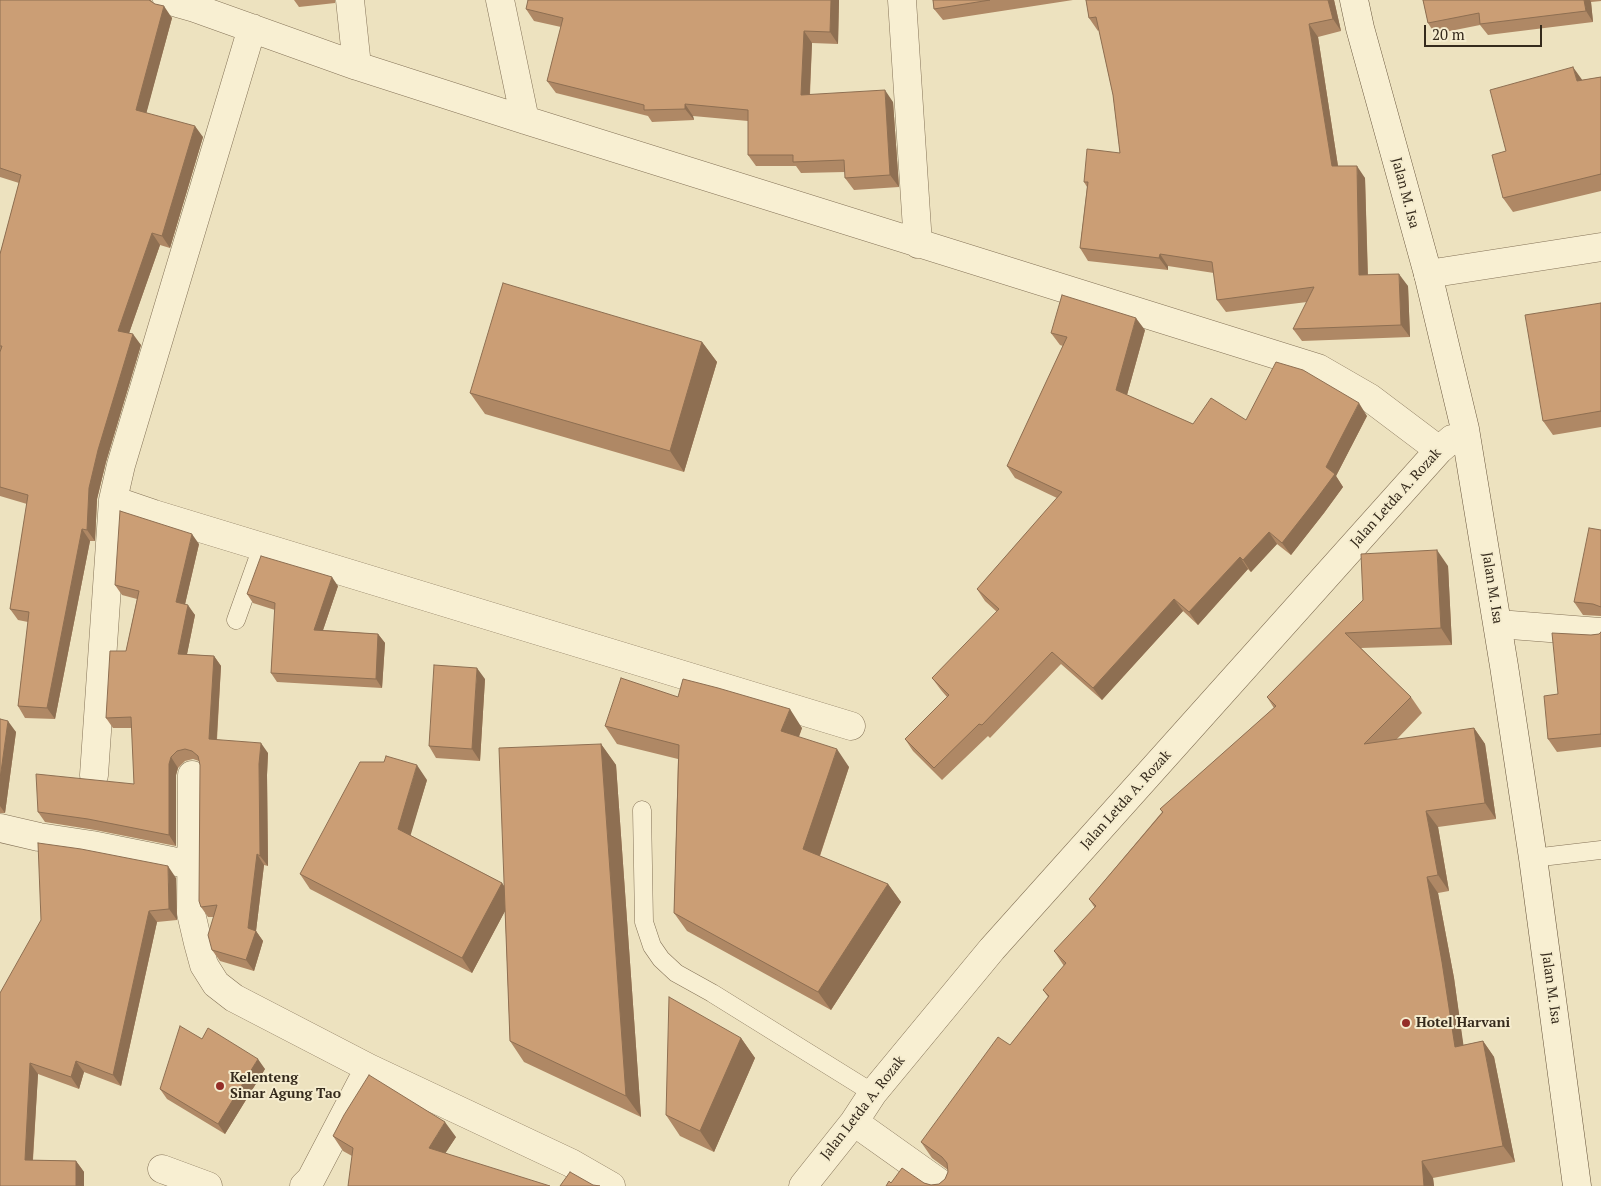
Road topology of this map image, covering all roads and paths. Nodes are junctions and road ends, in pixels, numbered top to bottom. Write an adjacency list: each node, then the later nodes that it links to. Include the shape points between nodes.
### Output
1 (167, 0): 6 (street)
2 (350, 0): 8 (street)
3 (500, 0): 9 (street)
4 (902, 0): 10 (street)
5 (1354, 0): 12 (street, Jalan M. Isa)
6 (195, 4): 7 (street)
7 (252, 28): 8 (street); 15 (street)
8 (357, 66): 9 (street)
9 (525, 120): 10 (street)
10 (918, 244): 14 (street, via 1318,368 1370,398)
11 (1601, 247): 12 (street)
12 (1428, 274): 13 (street, Jalan M. Isa)
13 (1465, 429): 14 (street, Jalan Letda A. Rozak); 18 (street, Jalan M. Isa)
14 (1438, 450): 29 (street, Jalan Letda A. Rozak, via 992,949)
15 (113, 500): 16 (street); 21 (street)
16 (262, 547): 17 (lane); 20 (street)
17 (236, 620)
18 (1498, 624): 19 (street); 26 (street, Jalan M. Isa)
19 (1601, 632)
20 (851, 726)
21 (94, 775)
22 (192, 775): 27 (street)
23 (642, 810): 29 (lane, via 644,922 652,946 661,959 676,973)
24 (0, 828): 27 (street)
25 (1601, 850): 26 (lane)
26 (1534, 858): 37 (street, Jalan M. Isa)
27 (192, 865): 28 (street, via 191,913 204,965 216,984 234,998)
28 (369, 1068): 33 (street, via 312,1179); 34 (street, via 571,1163)
29 (873, 1093): 30 (street, Jalan Letda A. Rozak)
30 (854, 1122): 35 (street, Jalan Letda A. Rozak); 36 (street)
31 (162, 1169): 32 (street)
32 (208, 1186)
33 (304, 1186)
34 (610, 1186)
35 (803, 1186)
36 (944, 1186)
37 (1577, 1186)

